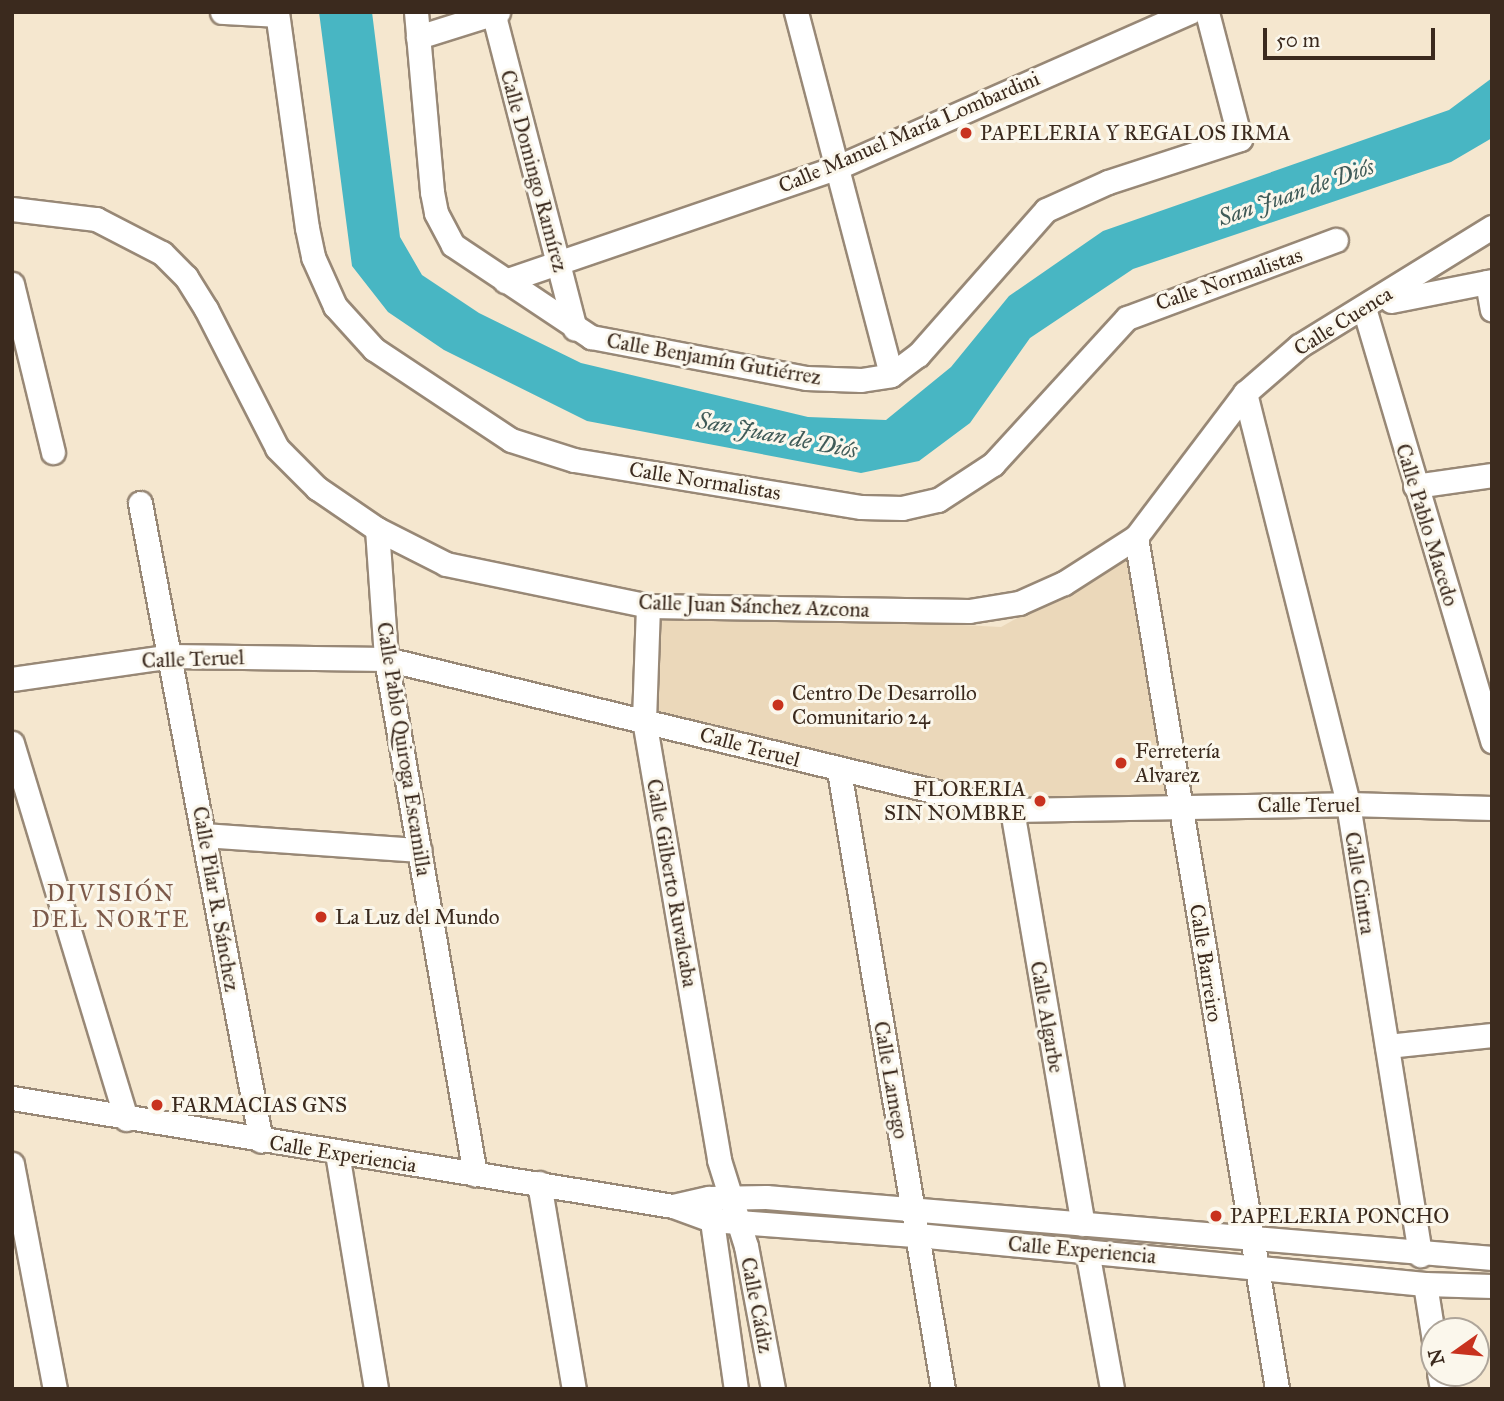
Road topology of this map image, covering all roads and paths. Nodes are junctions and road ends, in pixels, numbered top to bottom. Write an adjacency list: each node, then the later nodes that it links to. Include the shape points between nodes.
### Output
1 (222, 12): 6 (street)
2 (416, 12): 8 (street, Calle Benjamín Gutiérrez)
3 (796, 12): 9 (street)
4 (1189, 12): 9 (street, Calle Manuel María Lombardini)
5 (1207, 12): 20 (street, Calle Benjamín Gutiérrez, via 1240,139 1108,182 1046,210 918,355)
6 (277, 13): 12 (street, Calle Normalistas, via 307,228 313,257 335,306 374,349 511,440 574,460 862,507 902,508 938,500 993,464 1127,318)
7 (494, 13): 8 (street); 13 (street, Calle Domingo Ramírez)
8 (418, 37): 14 (street, Calle Benjamín Gutiérrez, via 436,213 453,245)
9 (838, 167): 13 (street, Calle Manuel María Lombardini); 20 (street)
10 (12, 209): 26 (street, Calle Juan Sánchez Azcona, via 96,219 162,253 186,277 206,309 276,448 317,488)
11 (1492, 227): 17 (street, Calle Cuenca)
12 (1336, 240)
13 (558, 263): 14 (street, Calle Manuel María Lombardini); 19 (street, Calle Domingo Ramírez)
14 (505, 281): 19 (street, Calle Benjamín Gutiérrez)
15 (1489, 281): 17 (street, via 1424,291); 18 (street)
16 (12, 284): 22 (street)
17 (1364, 308): 21 (street, Calle Cuenca, via 1299,346); 24 (street, Calle Pablo Macedo)
18 (1492, 310)
19 (575, 329): 20 (street, Calle Benjamín Gutiérrez, via 611,343 806,378 861,380)
20 (891, 375)
21 (1245, 393): 27 (street, Calle Cuenca); 36 (street, Calle Cintra)
22 (53, 452)
23 (1492, 475): 24 (street)
24 (1415, 486): 33 (street, Calle Pablo Macedo)
25 (140, 503): 29 (street, Calle Pilar R. Sánchez)
26 (377, 529): 28 (street, Calle Juan Sánchez Azcona, via 446,564); 30 (street, Calle Pablo Quiroga Escamilla)
27 (1136, 537): 28 (street, Calle Juan Sánchez Azcona, via 1019,603 969,611); 37 (street, Calle Barreiro)
28 (648, 606): 32 (street, Calle Gilberto Ruvalcaba)
29 (171, 656): 30 (street, Calle Teruel); 31 (street, Calle Teruel); 40 (street, Calle Pilar R. Sánchez)
30 (386, 659): 32 (street, Calle Teruel); 41 (street, Calle Pablo Quiroga Escamilla)
31 (12, 678)
32 (644, 720): 35 (street, Calle Teruel); 48 (street, Calle Gilberto Ruvalcaba)
33 (1492, 741)
34 (12, 743): 45 (street)
35 (839, 771): 39 (street, Calle Teruel); 53 (street, Calle Lamego)
36 (1348, 804): 37 (street, Calle Teruel); 38 (street, Calle Teruel); 43 (street, Calle Cintra)
37 (1180, 806): 39 (street, Calle Teruel); 58 (street, Calle Barreiro)
38 (1492, 808)
39 (1012, 810): 56 (street, Calle Algarbe)
40 (204, 835): 41 (street); 46 (street, Calle Pilar R. Sánchez)
41 (419, 850): 50 (street, Calle Pablo Quiroga Escamilla)
42 (1492, 1035): 43 (street)
43 (1387, 1046): 60 (street, Calle Cintra)
44 (12, 1098): 45 (street, Calle Experiencia)
45 (126, 1119): 46 (street, Calle Experiencia)
46 (261, 1141): 47 (street, Calle Experiencia)
47 (337, 1153): 50 (street, Calle Experiencia); 67 (street)
48 (719, 1160): 52 (street, Calle Gilberto Ruvalcaba); 54 (street, Calle Gilberto Ruvalcaba)
49 (12, 1164): 66 (street)
50 (475, 1174): 51 (street, Calle Experiencia)
51 (539, 1183): 54 (street, Calle Experiencia); 68 (street)
52 (732, 1197): 53 (street, Calle Experiencia); 54 (street, Calle Experiencia); 55 (street, Calle Cádiz)
53 (912, 1207): 56 (street, Calle Experiencia); 57 (street, Calle Lamego)
54 (710, 1209): 55 (street, Calle Experiencia); 69 (street, Calle Gilberto Ruvalcaba)
55 (739, 1222): 57 (street, Calle Experiencia); 70 (street, Calle Cádiz)
56 (1083, 1224): 58 (street, Calle Experiencia)
57 (917, 1234): 59 (street, Calle Experiencia); 71 (street, Calle Lamego)
58 (1251, 1241): 60 (street, Calle Experiencia); 62 (street, Calle Barreiro)
59 (1087, 1251): 62 (street, Calle Experiencia); 72 (street)
60 (1420, 1255): 61 (street, Calle Experiencia)
61 (1492, 1258)
62 (1256, 1267): 63 (street, Calle Experiencia); 73 (street, Calle Barreiro)
63 (1425, 1284): 64 (street, Calle Experiencia); 65 (street)
64 (1492, 1286)
65 (1430, 1317)
66 (55, 1389)
67 (376, 1389)
68 (574, 1389)
69 (736, 1389)
70 (773, 1389)
71 (943, 1389)
72 (1112, 1389)
73 (1277, 1389)

